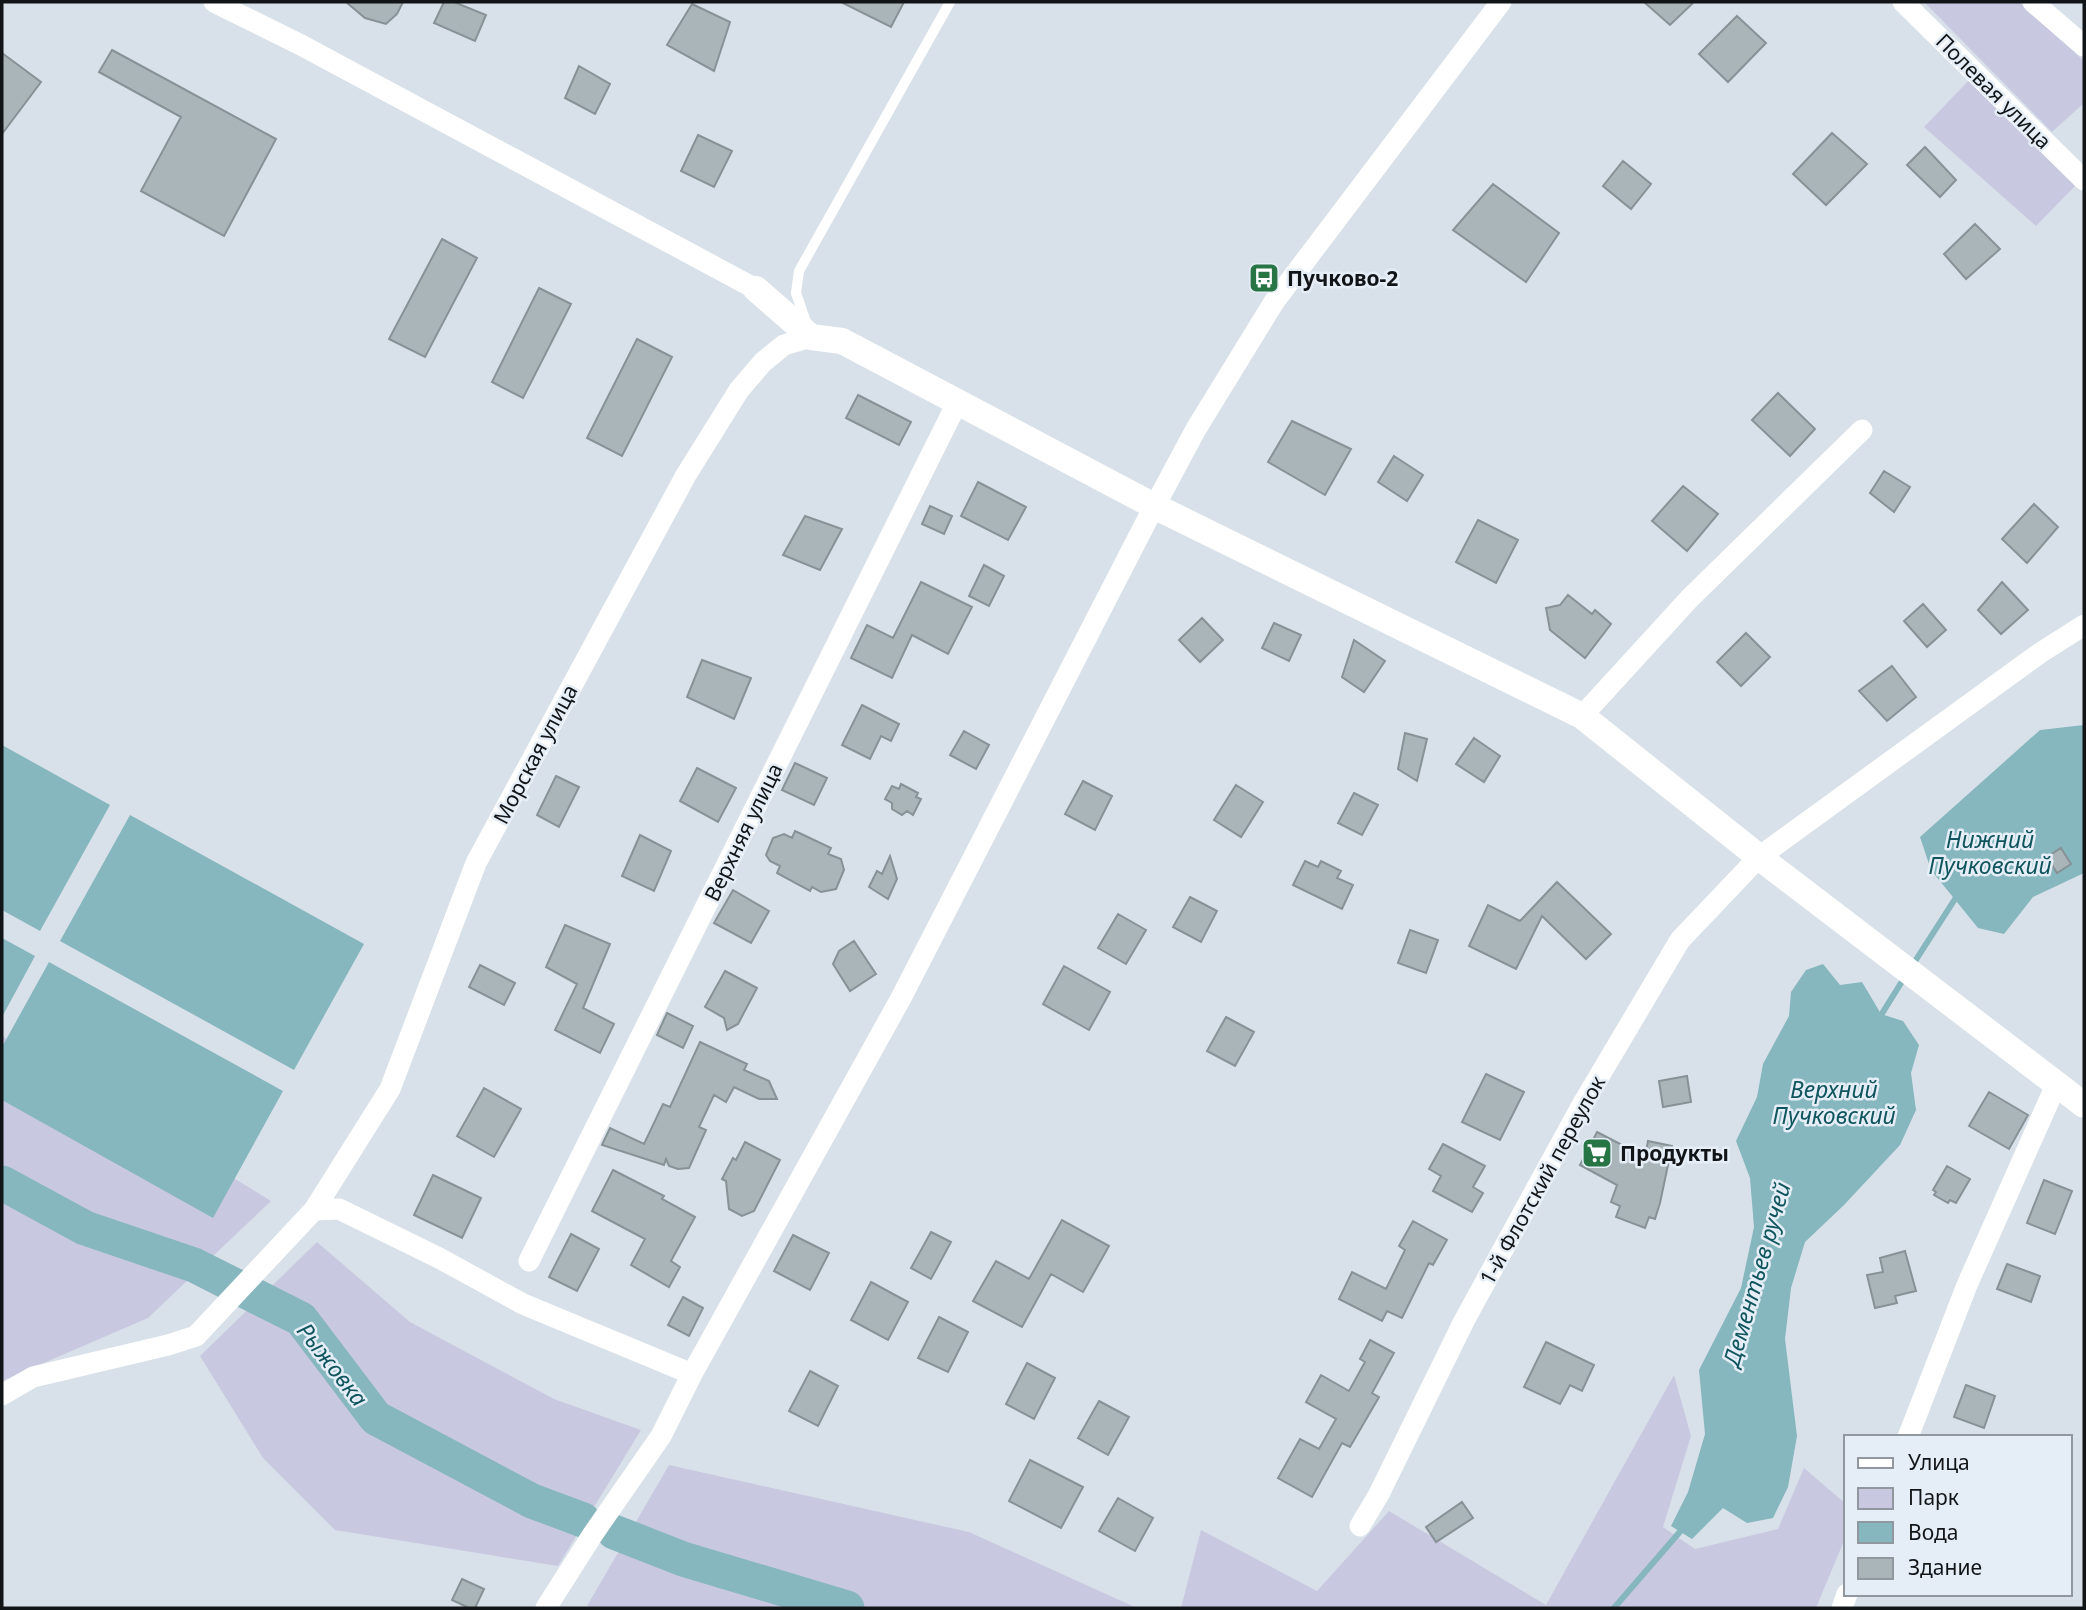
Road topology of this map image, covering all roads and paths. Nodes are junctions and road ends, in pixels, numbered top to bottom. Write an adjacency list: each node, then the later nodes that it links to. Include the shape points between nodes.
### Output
1 (214, 2): 8 (street)
2 (950, 2): 9 (lane, via 799,271 796,293)
3 (1502, 2): 12 (street, via 1274,302)
4 (1903, 2): 7 (street, Полевая улица)
5 (2033, 2): 6 (street)
6 (2084, 46)
7 (2084, 180)
8 (756, 289): 9 (street)
9 (811, 337): 10 (street, via 842,341); 18 (street, Морская улица, via 784,345 763,362 739,390 686,475 476,863 390,1089)
10 (957, 403): 12 (street); 19 (street, Верхняя улица)
11 (1862, 430): 14 (street, via 1690,598)
12 (1154, 506): 14 (street); 20 (street, via 901,998)
13 (2084, 625): 15 (street, 1-й Флотский переулок)
14 (1582, 716): 15 (street)
15 (1759, 857): 16 (street); 23 (street, 1-й Флотский переулок, via 1680,940 1659,975 1477,1297)
16 (2056, 1085): 17 (street); 22 (street, via 1968,1284)
17 (2084, 1105)
18 (314, 1210): 20 (street, via 339,1209 523,1304); 21 (street, Морская улица, via 195,1336 33,1377)
19 (529, 1261)
20 (692, 1374): 24 (street, via 661,1436)
21 (2, 1395)
22 (1909, 1435)
23 (1360, 1525)
24 (546, 1608)

